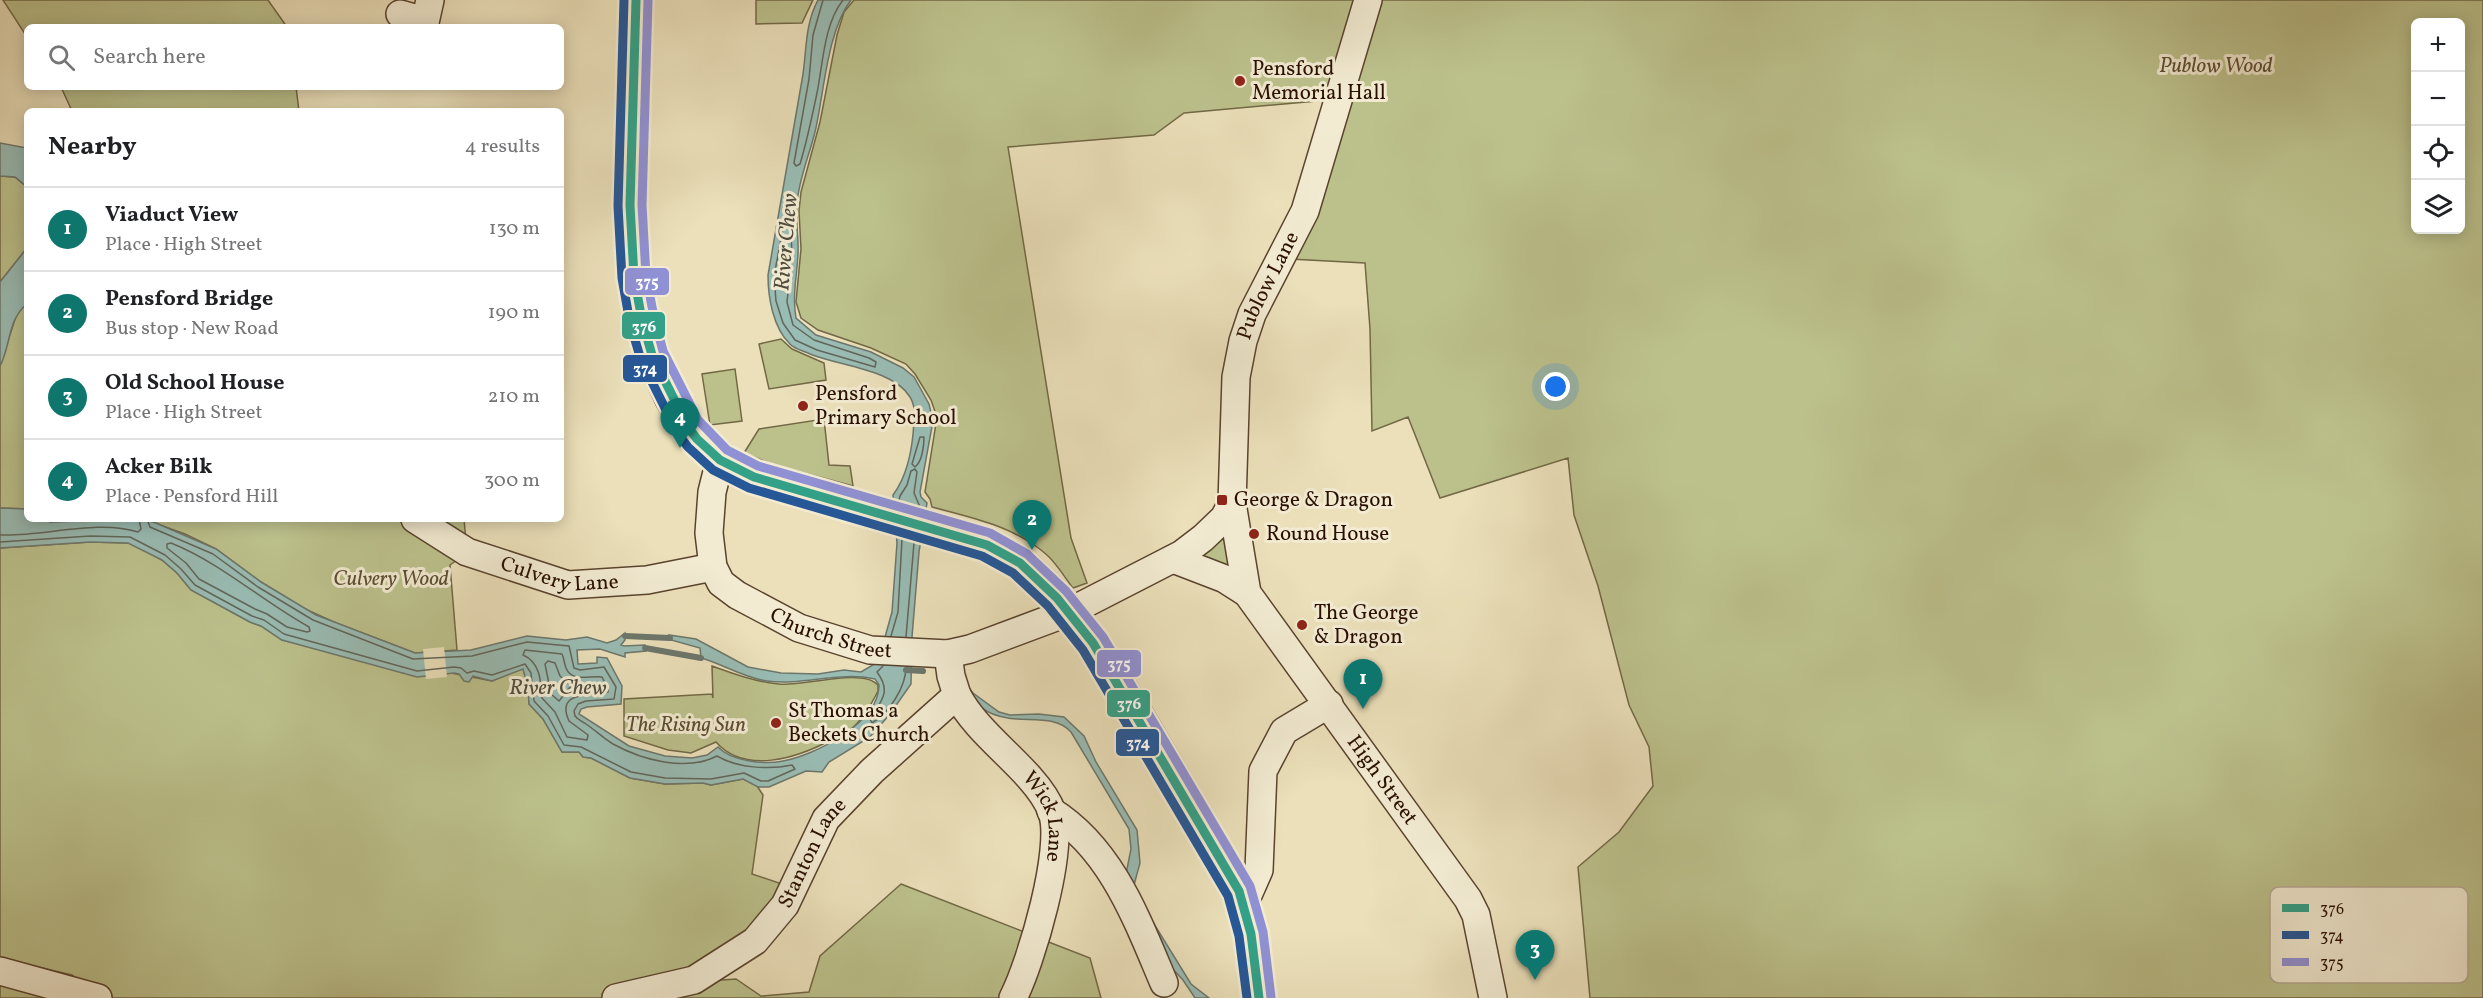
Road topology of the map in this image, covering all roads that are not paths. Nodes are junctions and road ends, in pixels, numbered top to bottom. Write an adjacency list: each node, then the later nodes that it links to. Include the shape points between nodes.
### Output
1 (636, 0): 3 (highway, via 630,205 636,295 646,338 671,396 697,439)
2 (1368, 0): 4 (street, Publow Lane, via 1305,211 1252,314 1243,341 1236,376)
3 (720, 460): 7 (street, via 712,492 709,533); 9 (highway, via 754,477 987,545 1020,563)
4 (1232, 503): 6 (street, via 1224,518 1203,538); 8 (street, High Street)
5 (420, 522): 7 (street, Culvery Lane, via 467,552 568,585 646,580)
6 (1173, 559): 8 (street, via 1225,579); 9 (street)
7 (713, 567): 10 (street, Church Street, via 721,583 737,595 799,628 870,650)
8 (1247, 593): 12 (street, High Street)
9 (1069, 612): 10 (street, Church Street, via 970,650); 14 (highway, via 1144,726)
10 (948, 654): 11 (street)
11 (957, 695): 13 (street, Wick Lane, via 966,711 1031,779); 18 (street, Stanton Lane, via 872,771 826,819 785,905 755,941 694,980)
12 (1329, 704): 14 (street, via 1284,731 1263,771 1259,870); 21 (street, High Street, via 1468,899 1476,915)
13 (1051, 811): 16 (street, via 1080,831 1114,875); 19 (street, Wick Lane, via 1051,879 1024,977)
14 (1244, 904): 20 (highway)
15 (0, 971): 17 (street)
16 (1164, 983)
17 (98, 998)
18 (616, 998)
19 (1013, 998)
20 (1259, 998)
21 (1493, 998)

